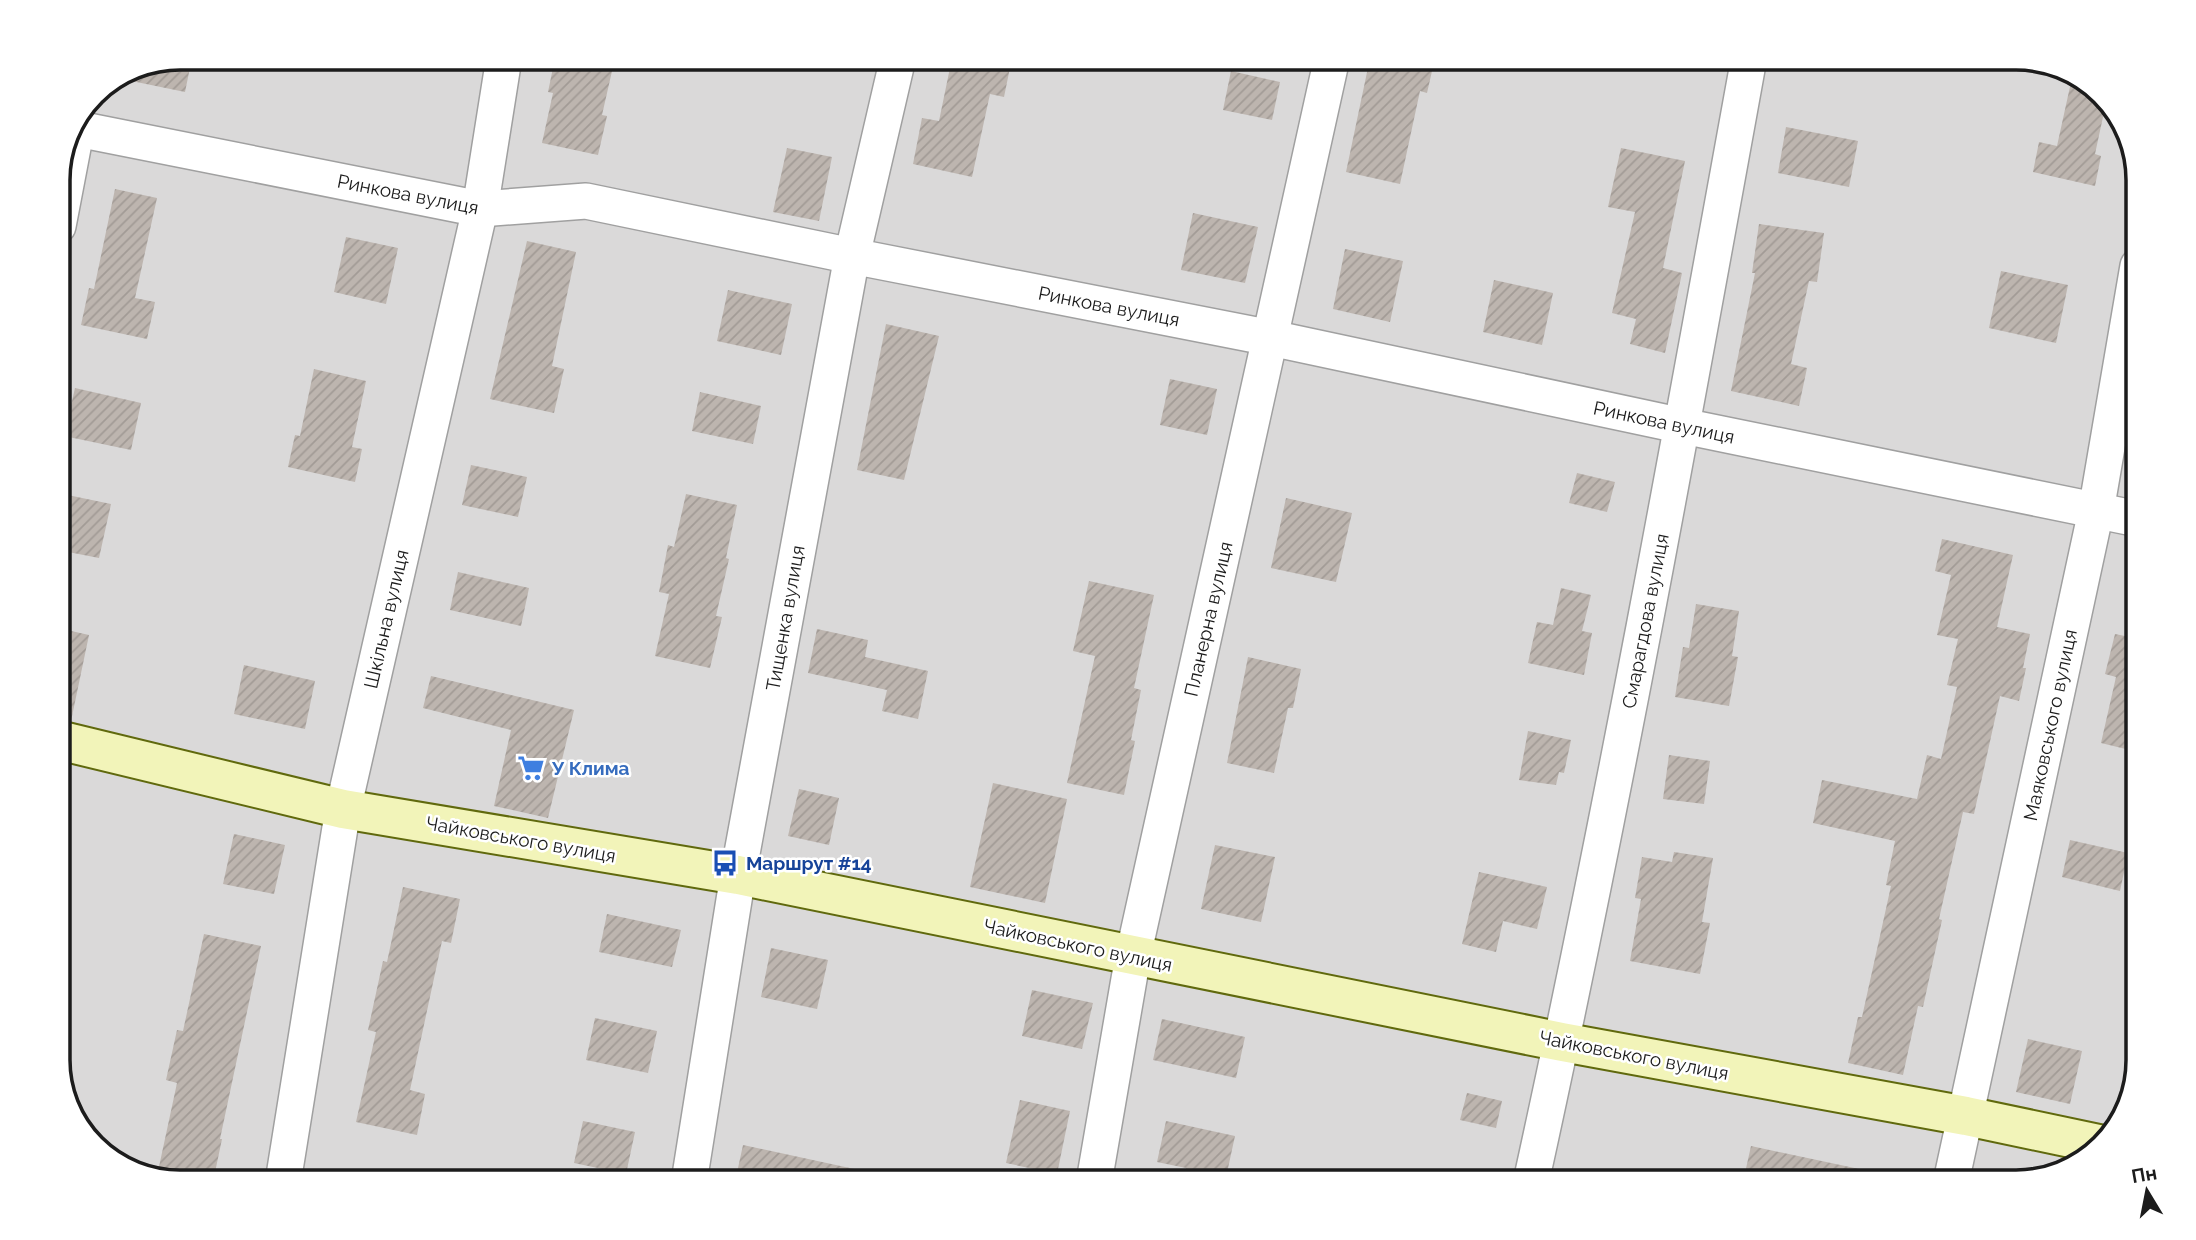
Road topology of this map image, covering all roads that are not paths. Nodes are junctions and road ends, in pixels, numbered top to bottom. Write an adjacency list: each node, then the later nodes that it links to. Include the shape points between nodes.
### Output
1 (502, 70): 6 (street, Шкільна вулиця)
2 (895, 70): 7 (street, Тищенка вулиця)
3 (1329, 70): 9 (street, Планерна вулиця)
4 (1747, 70): 10 (street, Смарагдова вулиця)
5 (81, 132): 6 (street, Ринкова вулиця)
6 (480, 209): 7 (street, Ринкова вулиця, via 586,201); 14 (street, Шкільна вулиця)
7 (852, 256): 9 (street, Ринкова вулиця); 15 (street, Тищенка вулиця)
8 (2126, 336): 11 (street, Маяковського вулиця)
9 (1271, 338): 10 (street, Ринкова вулиця); 16 (street, Планерна вулиця)
10 (1683, 426): 11 (street, Ринкова вулиця); 17 (street, Смарагдова вулиця)
11 (2096, 511): 12 (street, Ринкова вулиця); 18 (street, Маяковського вулиця)
12 (2126, 517)
13 (70, 743): 14 (street, Чайковського вулиця)
14 (343, 809): 15 (street, Чайковського вулиця); 20 (street, Шкільна вулиця)
15 (738, 875): 16 (street, Чайковського вулиця); 21 (street, Тищенка вулиця)
16 (1133, 956): 17 (street, Чайковського вулиця); 22 (street, Планерна вулиця)
17 (1562, 1042): 18 (street, Чайковського вулиця); 23 (street, Смарагдова вулиця)
18 (1966, 1116): 19 (street, Чайковського вулиця); 24 (street, Маяковського вулиця)
19 (2089, 1142)
20 (285, 1170)
21 (690, 1170)
22 (1096, 1170)
23 (1534, 1170)
24 (1954, 1170)

